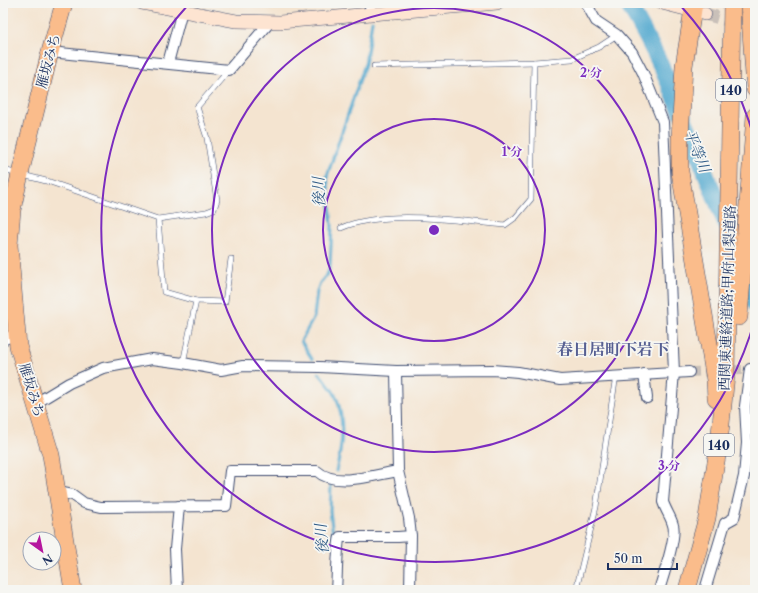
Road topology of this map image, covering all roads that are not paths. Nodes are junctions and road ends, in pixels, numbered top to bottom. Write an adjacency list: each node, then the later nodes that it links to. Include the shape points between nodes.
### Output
1 (64, 3): 14 (highway, 雁坂みち)
2 (142, 3): 8 (street)
3 (497, 3): 9 (street)
4 (586, 3): 13 (street, via 596,21)
5 (662, 3): 10 (street)
6 (732, 3): 37 (highway, 西関東連絡道路;甲府山梨道路 / 140, via 729,304)
7 (748, 3): 12 (highway)
8 (183, 7): 11 (street, via 236,21); 16 (street)
9 (370, 9): 11 (street)
10 (697, 9): 39 (highway, via 684,66 680,172 715,380)
11 (270, 22): 18 (street)
12 (749, 26): 19 (highway)
13 (617, 35): 15 (lane, via 572,60); 31 (street, via 639,64 663,122)
14 (50, 52): 16 (street); 22 (highway, 雁坂みち)
15 (534, 62): 17 (lane); 24 (lane, via 531,199 516,217 505,225 412,217 356,222)
16 (168, 63): 18 (street)
17 (374, 66)
18 (228, 70): 23 (lane, via 197,107 208,146 217,200 214,209)
19 (755, 89)
20 (755, 116): 37 (highway, via 738,325)
21 (3, 170): 22 (lane)
22 (20, 174): 23 (lane); 27 (highway, 雁坂みち, via 12,210 9,245)
23 (158, 220): 26 (lane, via 164,292)
24 (341, 228)
25 (231, 259): 26 (lane, via 225,302)
26 (196, 302): 28 (lane)
27 (10, 337): 36 (highway, 雁坂みち, via 18,346)
28 (183, 363): 30 (street, via 221,370 243,366); 36 (street, via 152,359 103,368 69,383)
29 (749, 369): 43 (street, via 745,406 747,444 744,476 734,518 725,524)
30 (396, 371): 34 (street, via 492,370 560,380); 38 (street)
31 (674, 372): 32 (street); 33 (street); 49 (street, via 663,502 674,526 674,537)
32 (689, 372)
33 (644, 374): 34 (street); 35 (street)
34 (616, 375): 48 (lane, via 596,507)
35 (647, 398)
36 (36, 403): 40 (highway, 雁坂みち, via 51,455)
37 (723, 408): 39 (highway, 西関東連絡道路;甲府山梨道路 / 140)
38 (398, 471): 41 (street, via 346,480 323,477 316,471 230,471 226,506); 42 (street)
39 (713, 482): 50 (highway, 西関東連絡道路;甲府山梨道路 / 140, via 707,518)
40 (58, 492): 41 (street, via 73,495 84,503 101,507); 44 (highway, 雁坂みち)
41 (179, 506): 45 (street, via 175,549)
42 (411, 536): 46 (street, via 340,537); 47 (street)
43 (706, 589)
44 (73, 590)
45 (177, 590)
46 (336, 590)
47 (410, 590)
48 (576, 590)
49 (659, 590)
50 (687, 590)

